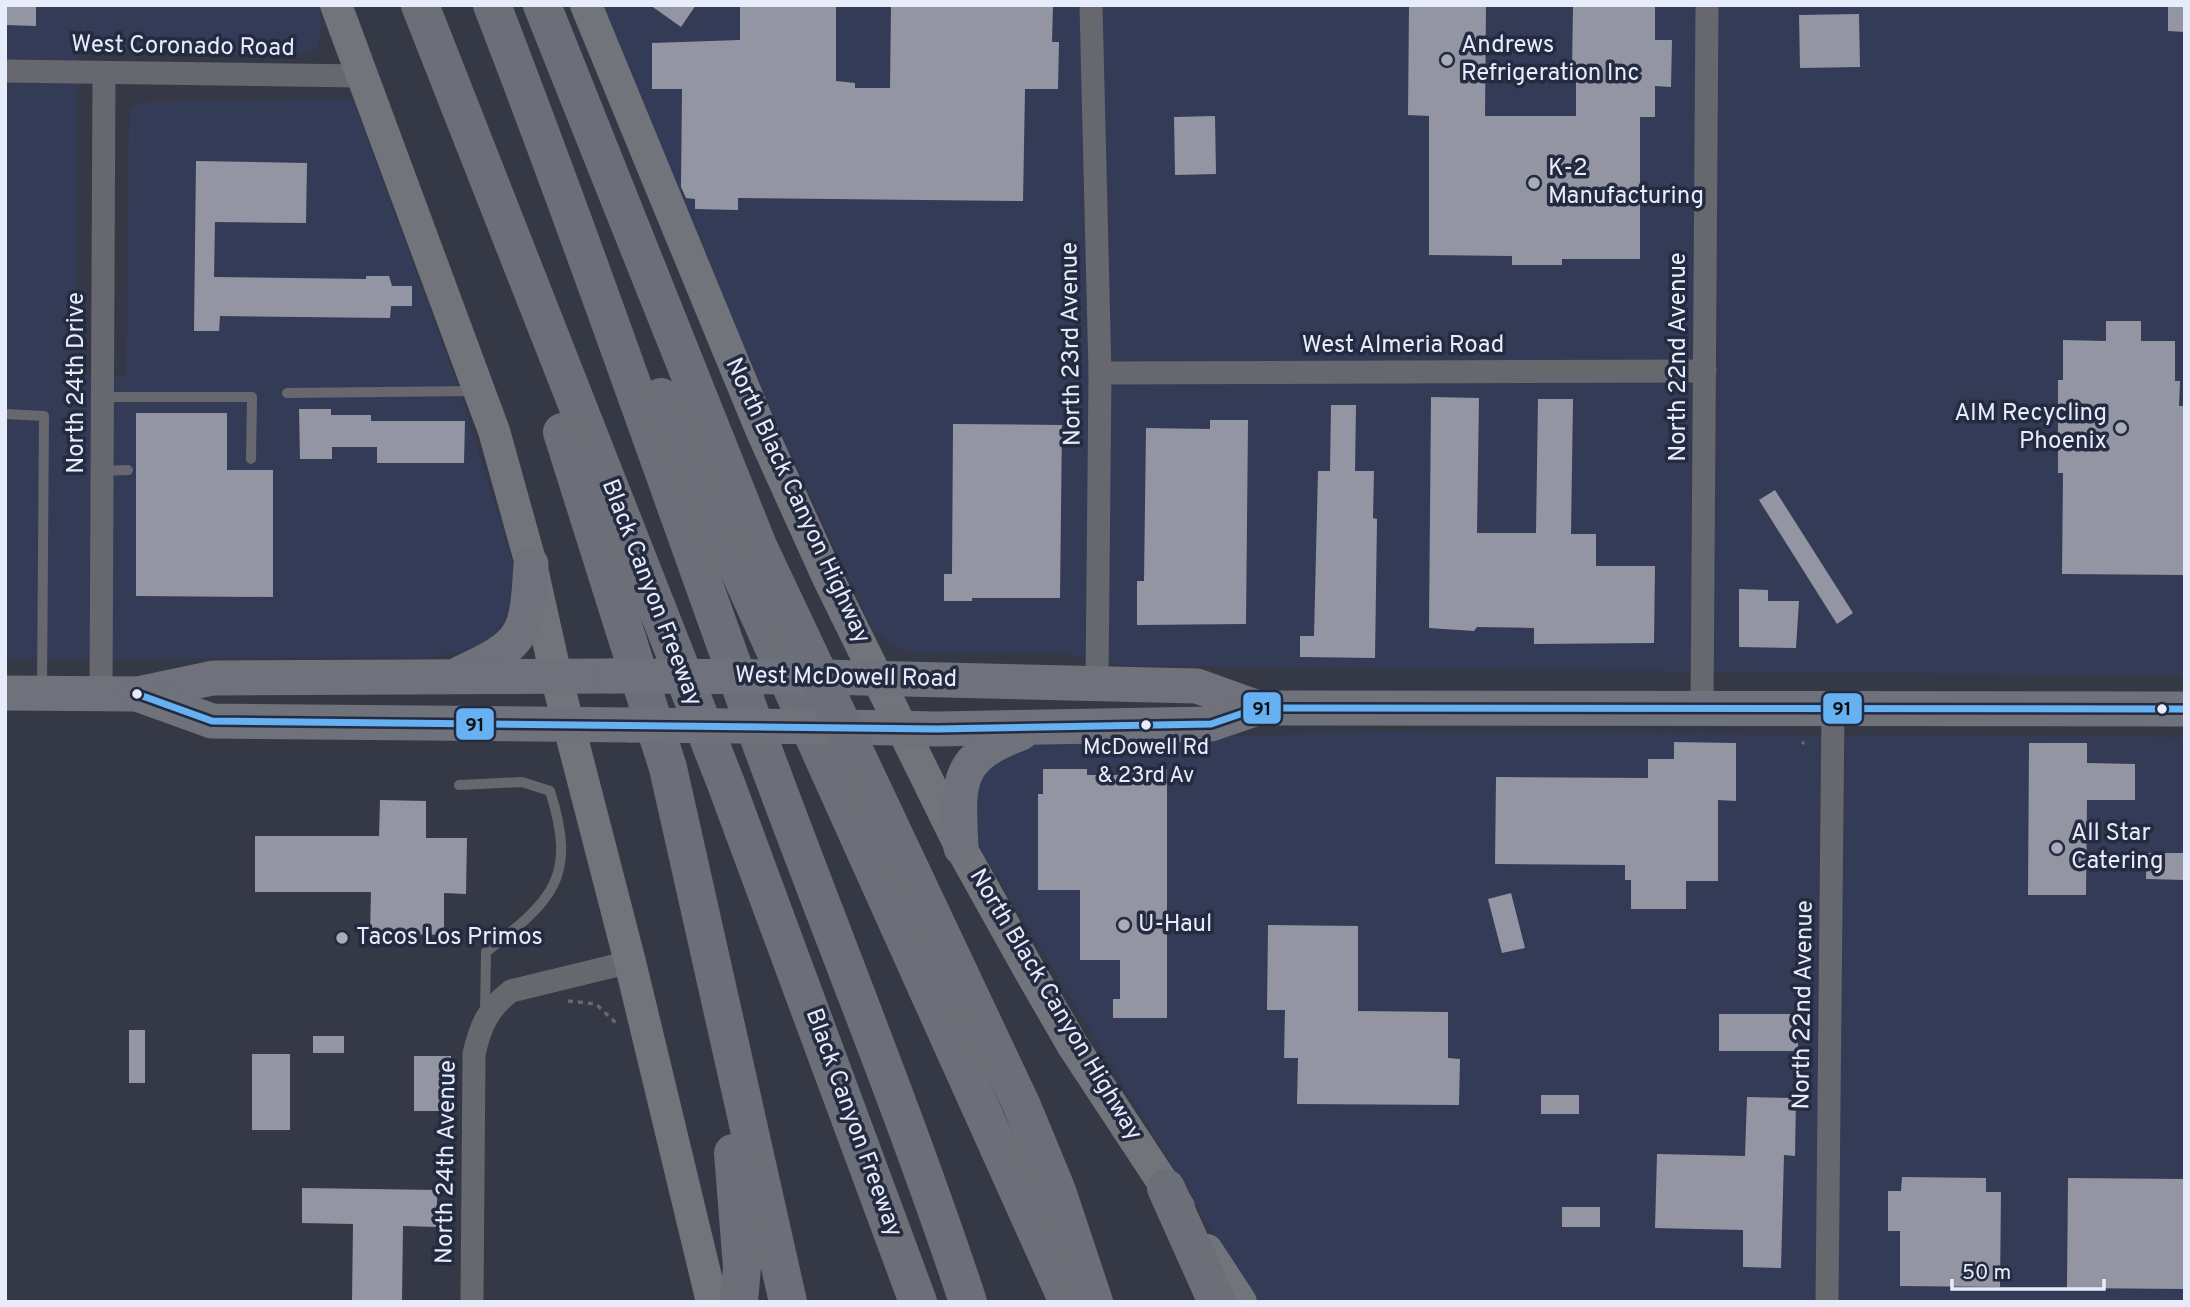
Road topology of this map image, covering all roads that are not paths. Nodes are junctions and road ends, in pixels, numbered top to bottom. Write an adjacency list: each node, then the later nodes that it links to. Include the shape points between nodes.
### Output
1 (336, 5): 11 (main road)
2 (420, 5): 12 (highway, Black Canyon Freeway)
3 (465, 5): 44 (highway, via 873,1080 897,1139)
4 (492, 5): 13 (highway, Black Canyon Freeway)
5 (542, 5): 53 (highway, bridge, via 758,546 1022,1106 1057,1191)
6 (586, 5): 26 (main road, North Black Canyon Highway, via 762,432)
7 (1091, 5): 15 (street, North 23rd Avenue)
8 (1707, 5): 14 (street, North 22nd Avenue)
9 (5, 72): 10 (street, West Coronado Road)
10 (104, 73): 11 (street, West Coronado Road); 18 (street, North 24th Drive)
11 (361, 75): 16 (main road)
12 (472, 142): 42 (highway, via 666,760); 50 (highway, Black Canyon Freeway, via 724,781)
13 (557, 174): 44 (highway, Black Canyon Freeway, via 765,753); 52 (highway)
14 (1705, 371): 15 (street, West Almeria Road); 33 (street, North 22nd Avenue)
15 (1100, 373): 27 (street, North 23rd Avenue)
16 (479, 391): 17 (lane); 23 (main road)
17 (287, 393)
18 (104, 397): 20 (lane, via 252,397); 22 (street, North 24th Drive)
19 (5, 414): 29 (lane, via 44,416)
20 (251, 459)
21 (128, 470): 22 (lane)
22 (103, 471): 30 (street, North 24th Drive)
23 (530, 564): 24 (main road); 25 (main road, via 526,618 518,637 499,655)
24 (556, 676): 25 (main road, West McDowell Road); 26 (main road, West McDowell Road, bridge); 36 (main road)
25 (452, 677): 31 (main road, West McDowell Road, via 213,678)
26 (879, 678): 27 (main road, West McDowell Road); 38 (main road, North Black Canyon Highway)
27 (1097, 683): 32 (main road, West McDowell Road, via 1197,686)
28 (5, 693): 29 (main road, West McDowell Road)
29 (42, 693): 30 (main road, West McDowell Road)
30 (101, 693): 31 (main road, West McDowell Road)
31 (137, 694): 36 (main road, West McDowell Road, via 212,720)
32 (1258, 708): 33 (main road, West McDowell Road); 37 (main road, West McDowell Road, via 1211,724)
33 (1702, 709): 34 (main road, West McDowell Road)
34 (1833, 709): 35 (main road, West McDowell Road); 56 (street, North 22nd Avenue)
35 (2185, 709)
36 (568, 724): 38 (main road, West McDowell Road, bridge); 41 (main road)
37 (1038, 727): 38 (main road, West McDowell Road); 40 (main road, via 993,743 967,769 960,795)
38 (904, 729): 40 (main road, North Black Canyon Highway)
39 (459, 785): 43 (lane, via 522,782 550,791 559,822 561,868 553,890 536,913 486,952)
40 (961, 848): 45 (main road, North Black Canyon Highway, via 1073,1046)
41 (630, 962): 43 (street, North 24th Avenue, via 511,991); 47 (main road)
42 (718, 1002): 48 (highway, via 737,1185 742,1267); 49 (highway)
43 (485, 1018): 46 (street, North 24th Avenue, via 474,1054)
44 (916, 1152): 51 (highway, Black Canyon Freeway)
45 (1166, 1188): 54 (highway); 55 (main road, North Black Canyon Highway)
46 (472, 1302)
47 (712, 1302)
48 (739, 1302)
49 (788, 1302)
50 (918, 1302)
51 (968, 1302)
52 (1068, 1302)
53 (1094, 1302)
54 (1217, 1302)
55 (1241, 1302)
56 (1828, 1302)

